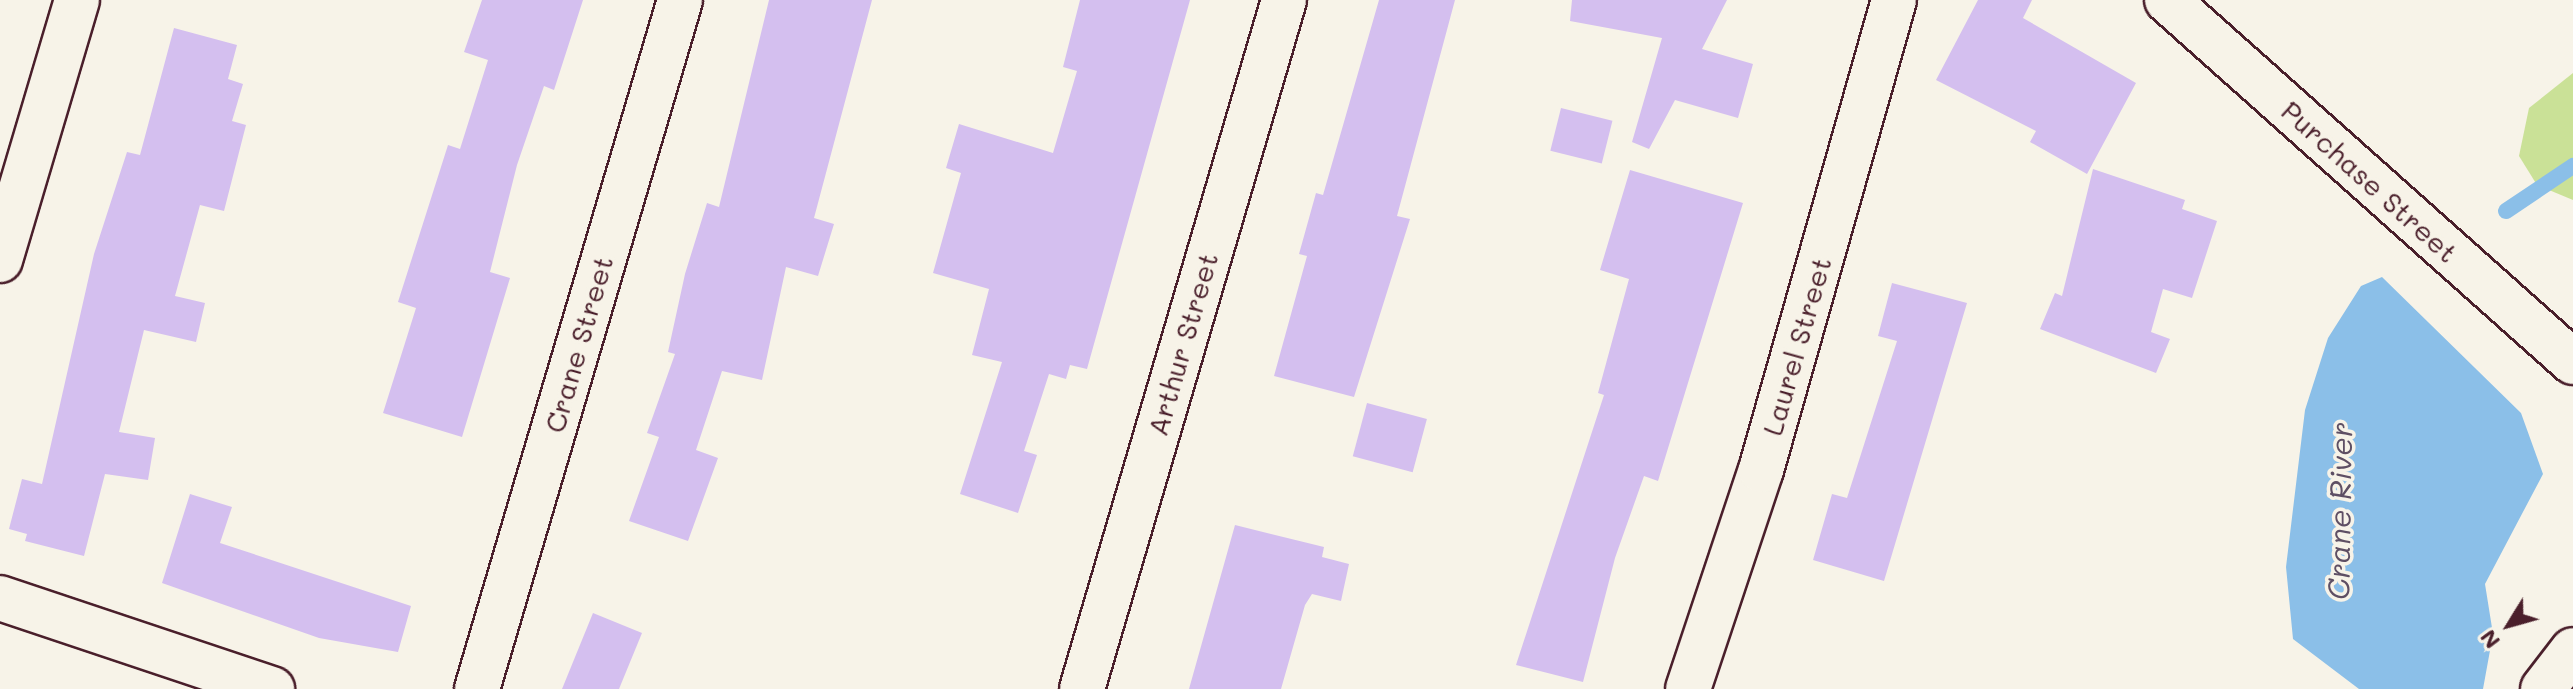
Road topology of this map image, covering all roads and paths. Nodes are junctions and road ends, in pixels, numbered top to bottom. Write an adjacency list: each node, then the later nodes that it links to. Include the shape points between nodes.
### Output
1 (77, 0): 6 (street)
2 (680, 0): 11 (street, Crane Street)
3 (1284, 0): 12 (street, Arthur Street)
4 (1894, 0): 13 (street, Laurel Street, via 1761,470)
5 (2167, 0): 7 (street, Purchase Street)
6 (0, 260)
7 (2573, 362)
8 (0, 598): 10 (street)
9 (2573, 650): 14 (street)
10 (272, 689)
11 (477, 689)
12 (1082, 689)
13 (1688, 689)
14 (2543, 689)

